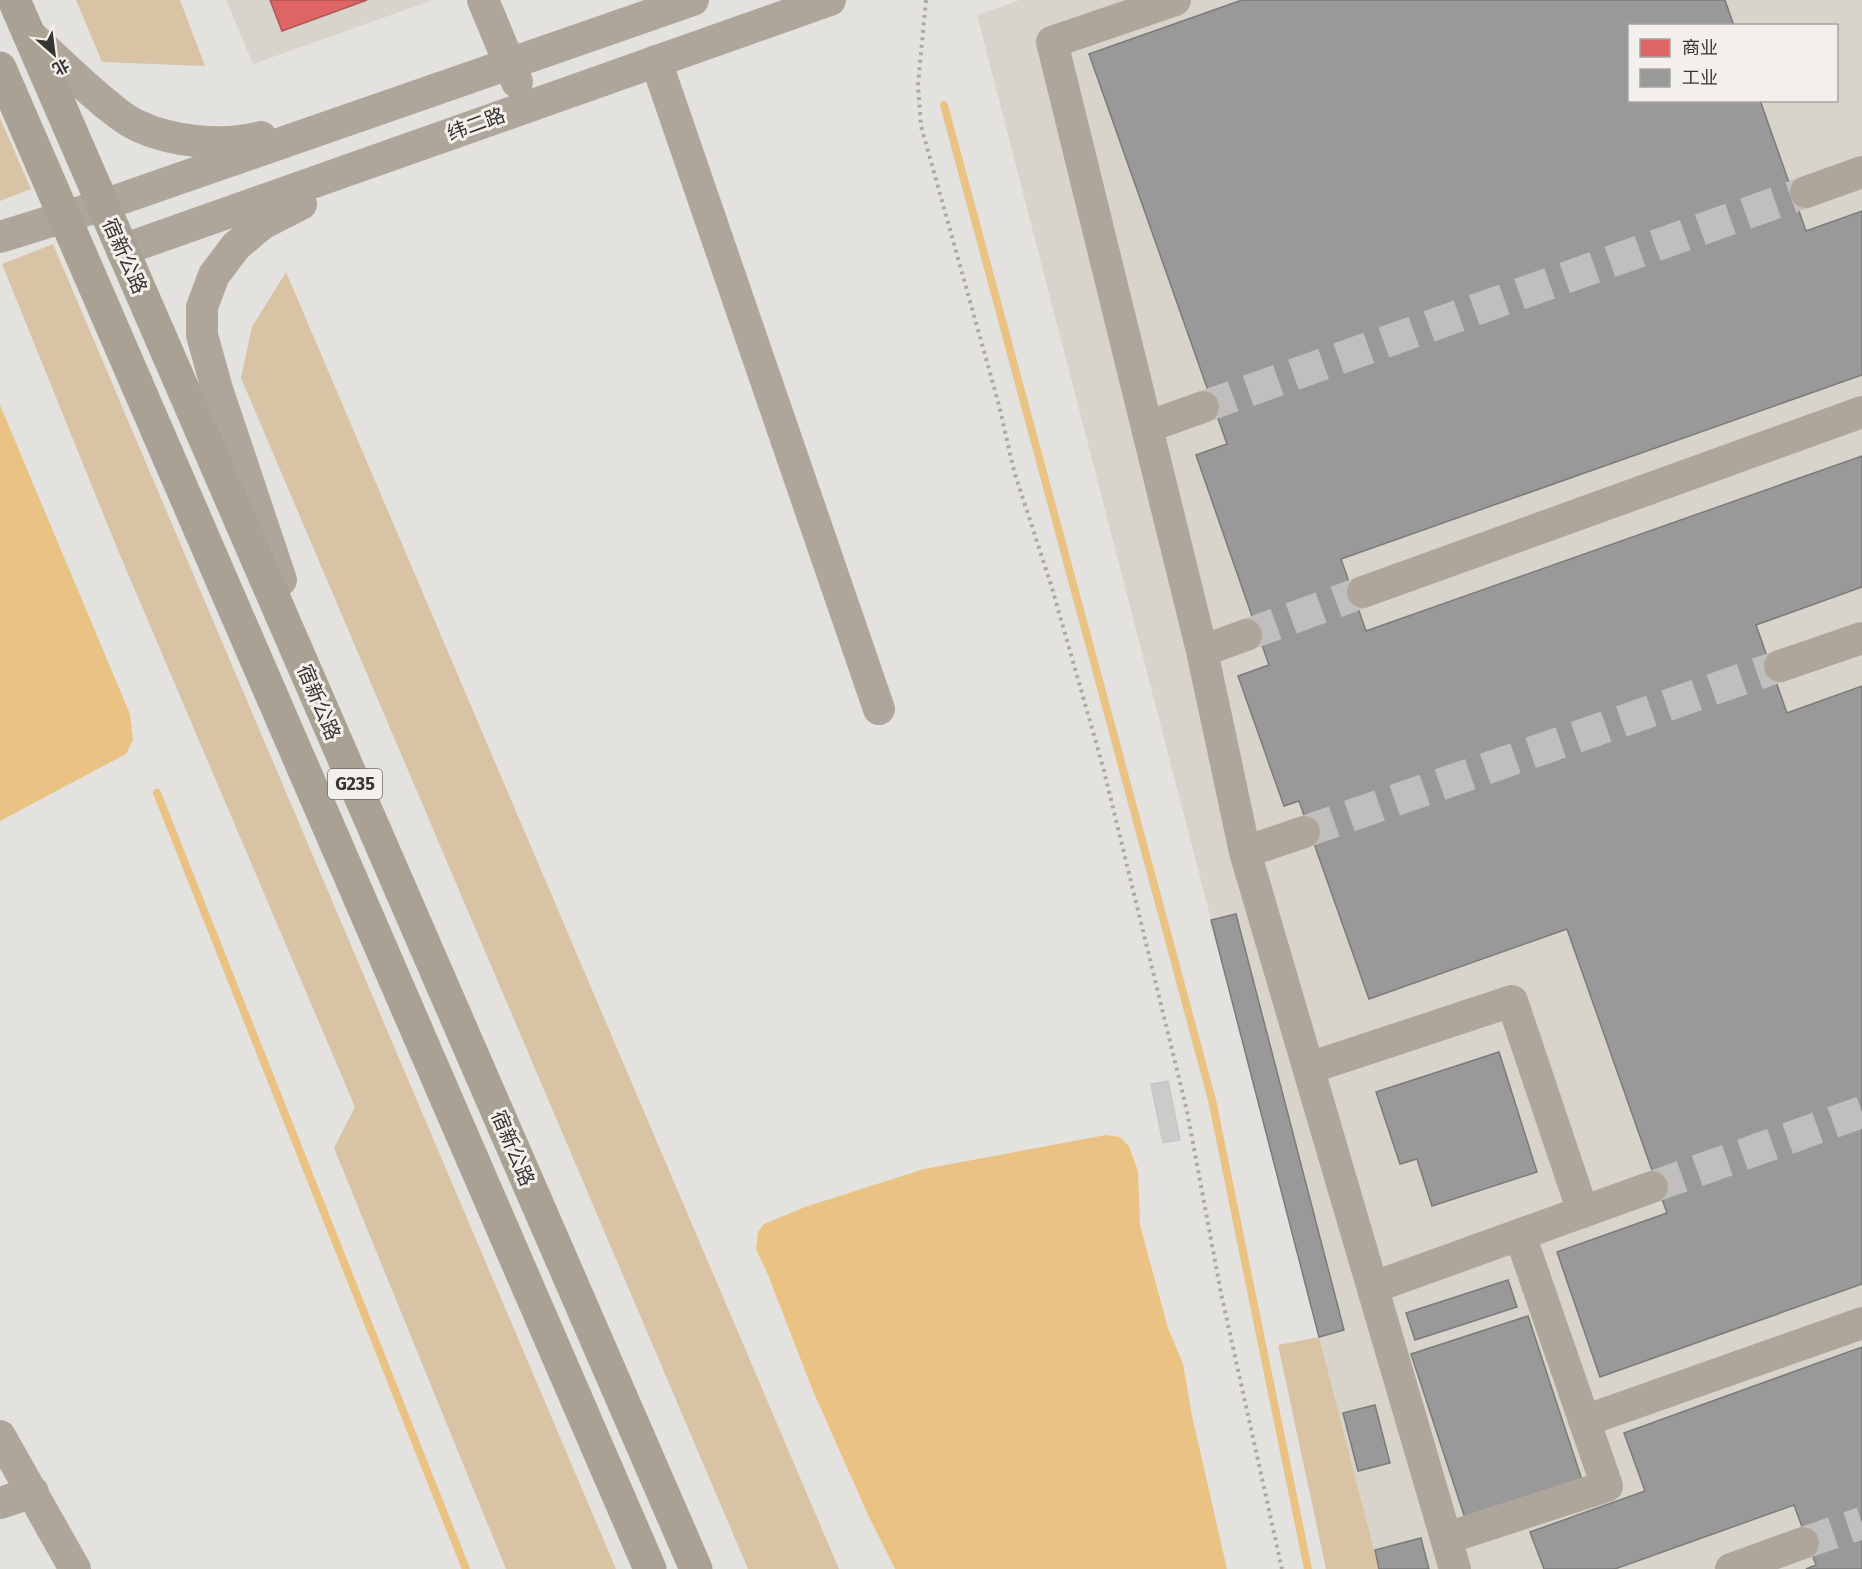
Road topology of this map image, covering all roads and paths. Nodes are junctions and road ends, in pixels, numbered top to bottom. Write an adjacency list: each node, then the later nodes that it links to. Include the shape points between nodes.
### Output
1 (14, 0): 7 (highway, 宿新公路 / G235)
2 (483, 0): 9 (street)
3 (693, 0): 9 (street)
4 (830, 0): 8 (street, 纬二路)
5 (926, 0): 47 (path, via 918,85 921,126 1014,471 1106,778 1187,1111 1221,1293)
6 (1175, 0): 22 (street, via 1052,42)
7 (28, 33): 11 (street, via 85,87 134,125 202,142 246,141); 16 (highway, 宿新公路 / G235)
8 (656, 61): 12 (street, 纬二路); 28 (street)
9 (510, 63): 11 (street); 12 (street)
10 (0, 68): 17 (highway, 宿新公路 / G235)
11 (441, 87): 16 (street)
12 (528, 106): 13 (street, 纬二路)
13 (402, 151): 19 (street, 纬二路); 29 (street, via 262,224 236,246 214,275 202,307 202,335 217,389)
14 (1862, 172): 15 (street)
15 (1806, 192)
16 (103, 205): 17 (street); 19 (highway, 宿新公路 / G235)
17 (65, 218): 18 (street); 45 (highway, 宿新公路 / G235)
18 (0, 237)
19 (122, 250): 29 (highway, 宿新公路 / G235)
20 (1203, 407): 22 (street)
21 (1862, 412): 23 (street)
22 (1147, 427): 26 (street)
23 (1363, 592)
24 (1246, 635): 26 (street)
25 (1862, 638): 27 (street)
26 (1202, 651): 31 (street)
27 (1780, 666)
28 (879, 709)
29 (344, 759): 46 (highway, 宿新公路 / G235)
30 (1304, 832): 31 (street)
31 (1245, 852): 32 (street)
32 (1309, 1068): 34 (street, via 1512,1001); 36 (street)
33 (1652, 1187): 34 (street)
34 (1583, 1212): 35 (street)
35 (1520, 1235): 36 (street); 38 (street)
36 (1374, 1287): 42 (street)
37 (1862, 1323): 38 (street)
38 (1584, 1421): 42 (street, via 1606,1486)
39 (0, 1436): 40 (street)
40 (33, 1492): 41 (street); 44 (street)
41 (0, 1503)
42 (1447, 1538): 48 (street)
43 (1803, 1543): 49 (street)
44 (75, 1569)
45 (650, 1569)
46 (696, 1569)
47 (1282, 1569)
48 (1455, 1569)
49 (1731, 1569)

